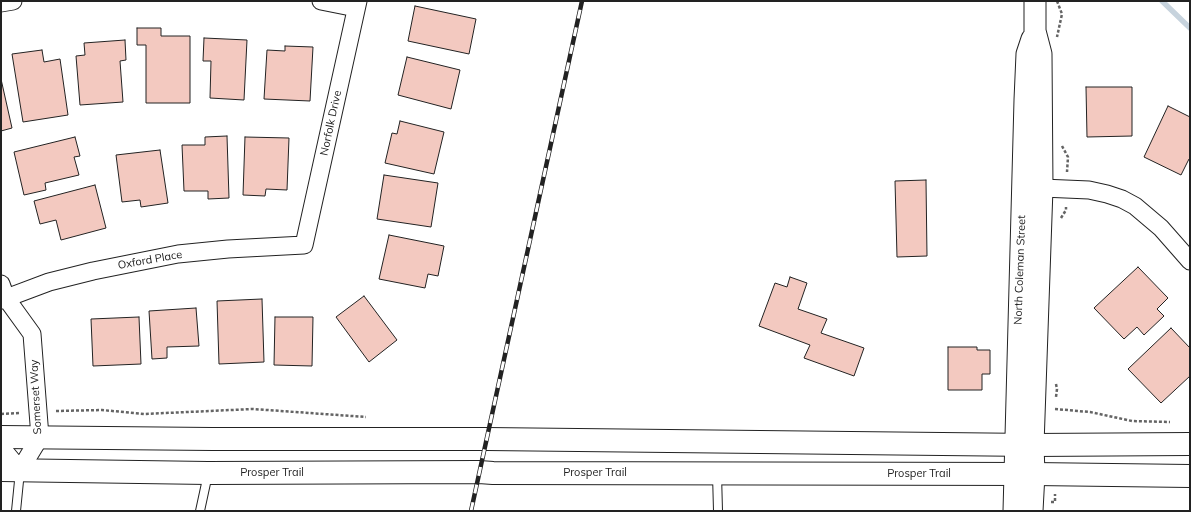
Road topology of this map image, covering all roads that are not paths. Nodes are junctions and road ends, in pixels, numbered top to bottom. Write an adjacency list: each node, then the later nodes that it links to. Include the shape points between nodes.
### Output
1 (12, 1): 4 (street)
2 (321, 1): 5 (street)
3 (1035, 1): 6 (street, North Coleman Street)
4 (1, 3)
5 (357, 4): 8 (street, Norfolk Drive)
6 (1035, 31): 7 (street, North Coleman Street, via 1041,54); 14 (street, North Coleman Street, via 1027,54 1025,100)
7 (1042, 188): 9 (street, via 1089,190 1122,199 1135,206 1161,228); 14 (street, North Coleman Street)
8 (304, 245): 10 (street, Oxford Place, via 228,249 138,261 49,282)
9 (1190, 261)
10 (2, 298): 12 (street, Somerset Way, via 32,334)
11 (1, 437): 12 (main road)
12 (40, 437): 14 (main road); 16 (street, Somerset Way)
13 (1190, 444): 14 (main road)
14 (1024, 445): 19 (street, North Coleman Street)
15 (1, 447): 16 (street)
16 (11, 470): 17 (main road, Prosper Trail); 21 (lane)
17 (208, 473): 18 (main road, Prosper Trail); 22 (lane)
18 (717, 473): 19 (main road, Prosper Trail); 23 (lane)
19 (1024, 474): 20 (main road, Prosper Trail); 24 (street, North Coleman Street); 25 (street, North Coleman Street)
20 (1190, 476)
21 (16, 511)
22 (200, 511)
23 (718, 511)
24 (1014, 511)
25 (1032, 511)

